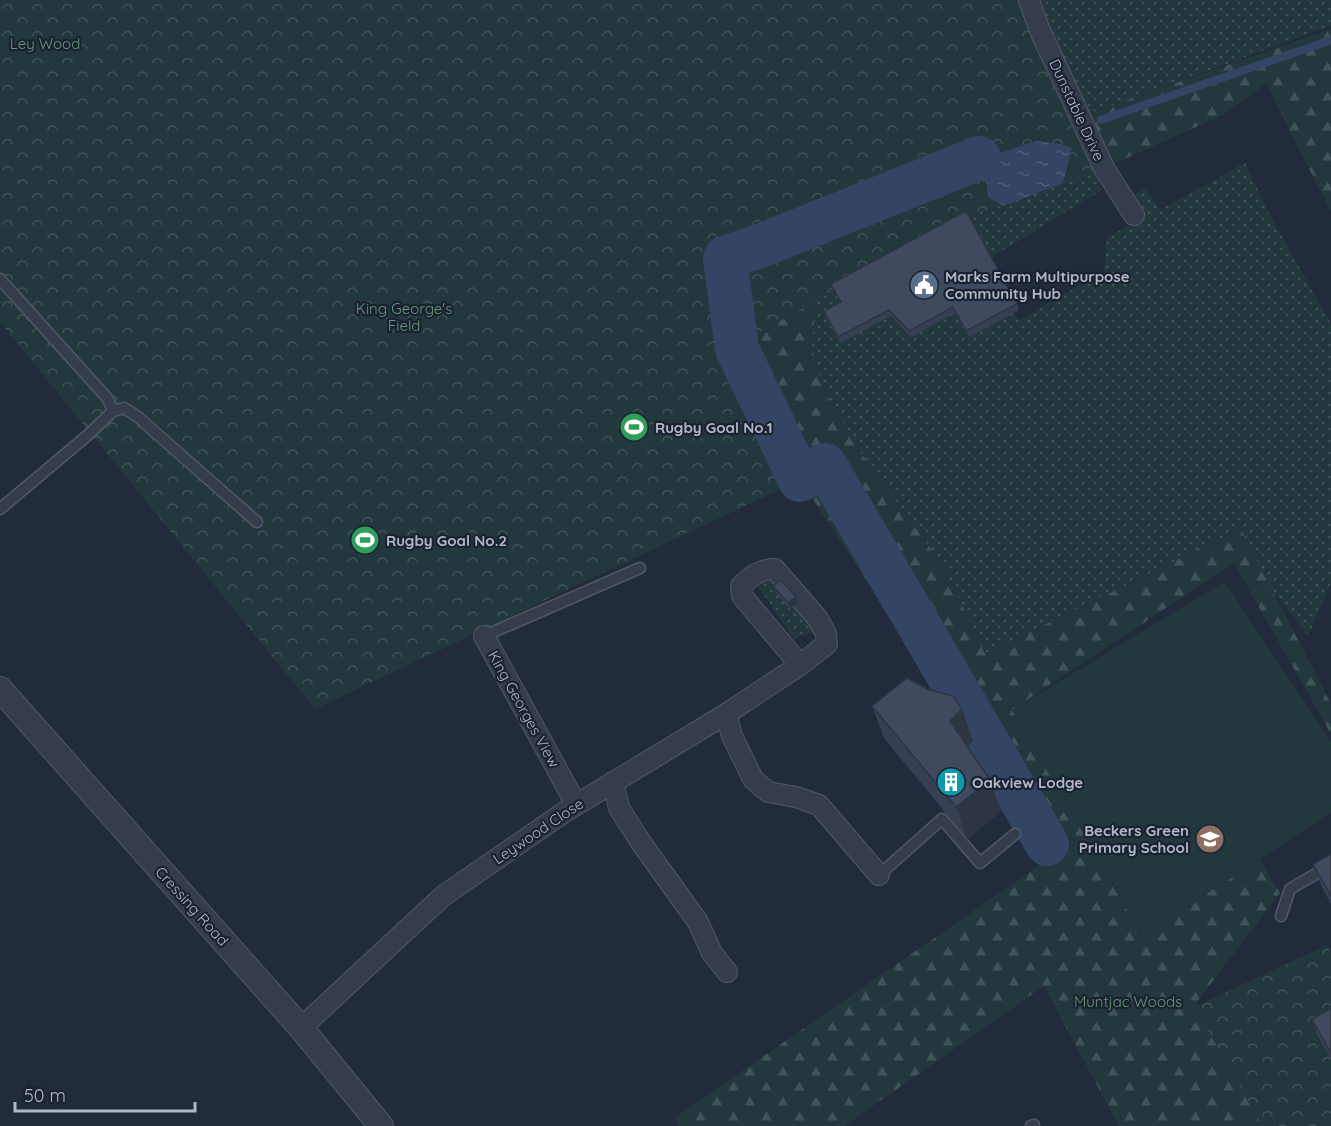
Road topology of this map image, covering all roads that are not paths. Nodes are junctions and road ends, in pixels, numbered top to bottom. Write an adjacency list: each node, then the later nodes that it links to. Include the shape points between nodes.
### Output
1 (1029, 0): 2 (street, Dunstable Drive, via 1104,168)
2 (1134, 216)
3 (0, 279): 4 (lane, via 108,399)
4 (113, 411): 5 (lane); 6 (lane, via 124,408 138,417)
5 (0, 509)
6 (257, 522)
7 (640, 568): 8 (lane, King Georges View)
8 (484, 636): 13 (street, King Georges View)
9 (800, 665): 9 (street, Leywood Close, via 827,644 826,634 775,569 766,569 741,586 742,596); 11 (street, Leywood Close)
10 (0, 689): 19 (street, Cressing Road)
11 (726, 714): 12 (street, Leywood Close); 16 (street, via 753,779 768,792 819,805)
12 (613, 782): 13 (street, Leywood Close); 18 (street, via 619,808 698,922 712,953)
13 (576, 804): 19 (street, Leywood Close, via 443,896)
14 (1015, 834): 16 (lane, via 980,863 942,819)
15 (1331, 865): 17 (lane, via 1290,889)
16 (879, 875)
17 (1281, 916)
18 (727, 972)
19 (301, 1028): 20 (street, Cressing Road)
20 (381, 1126)

